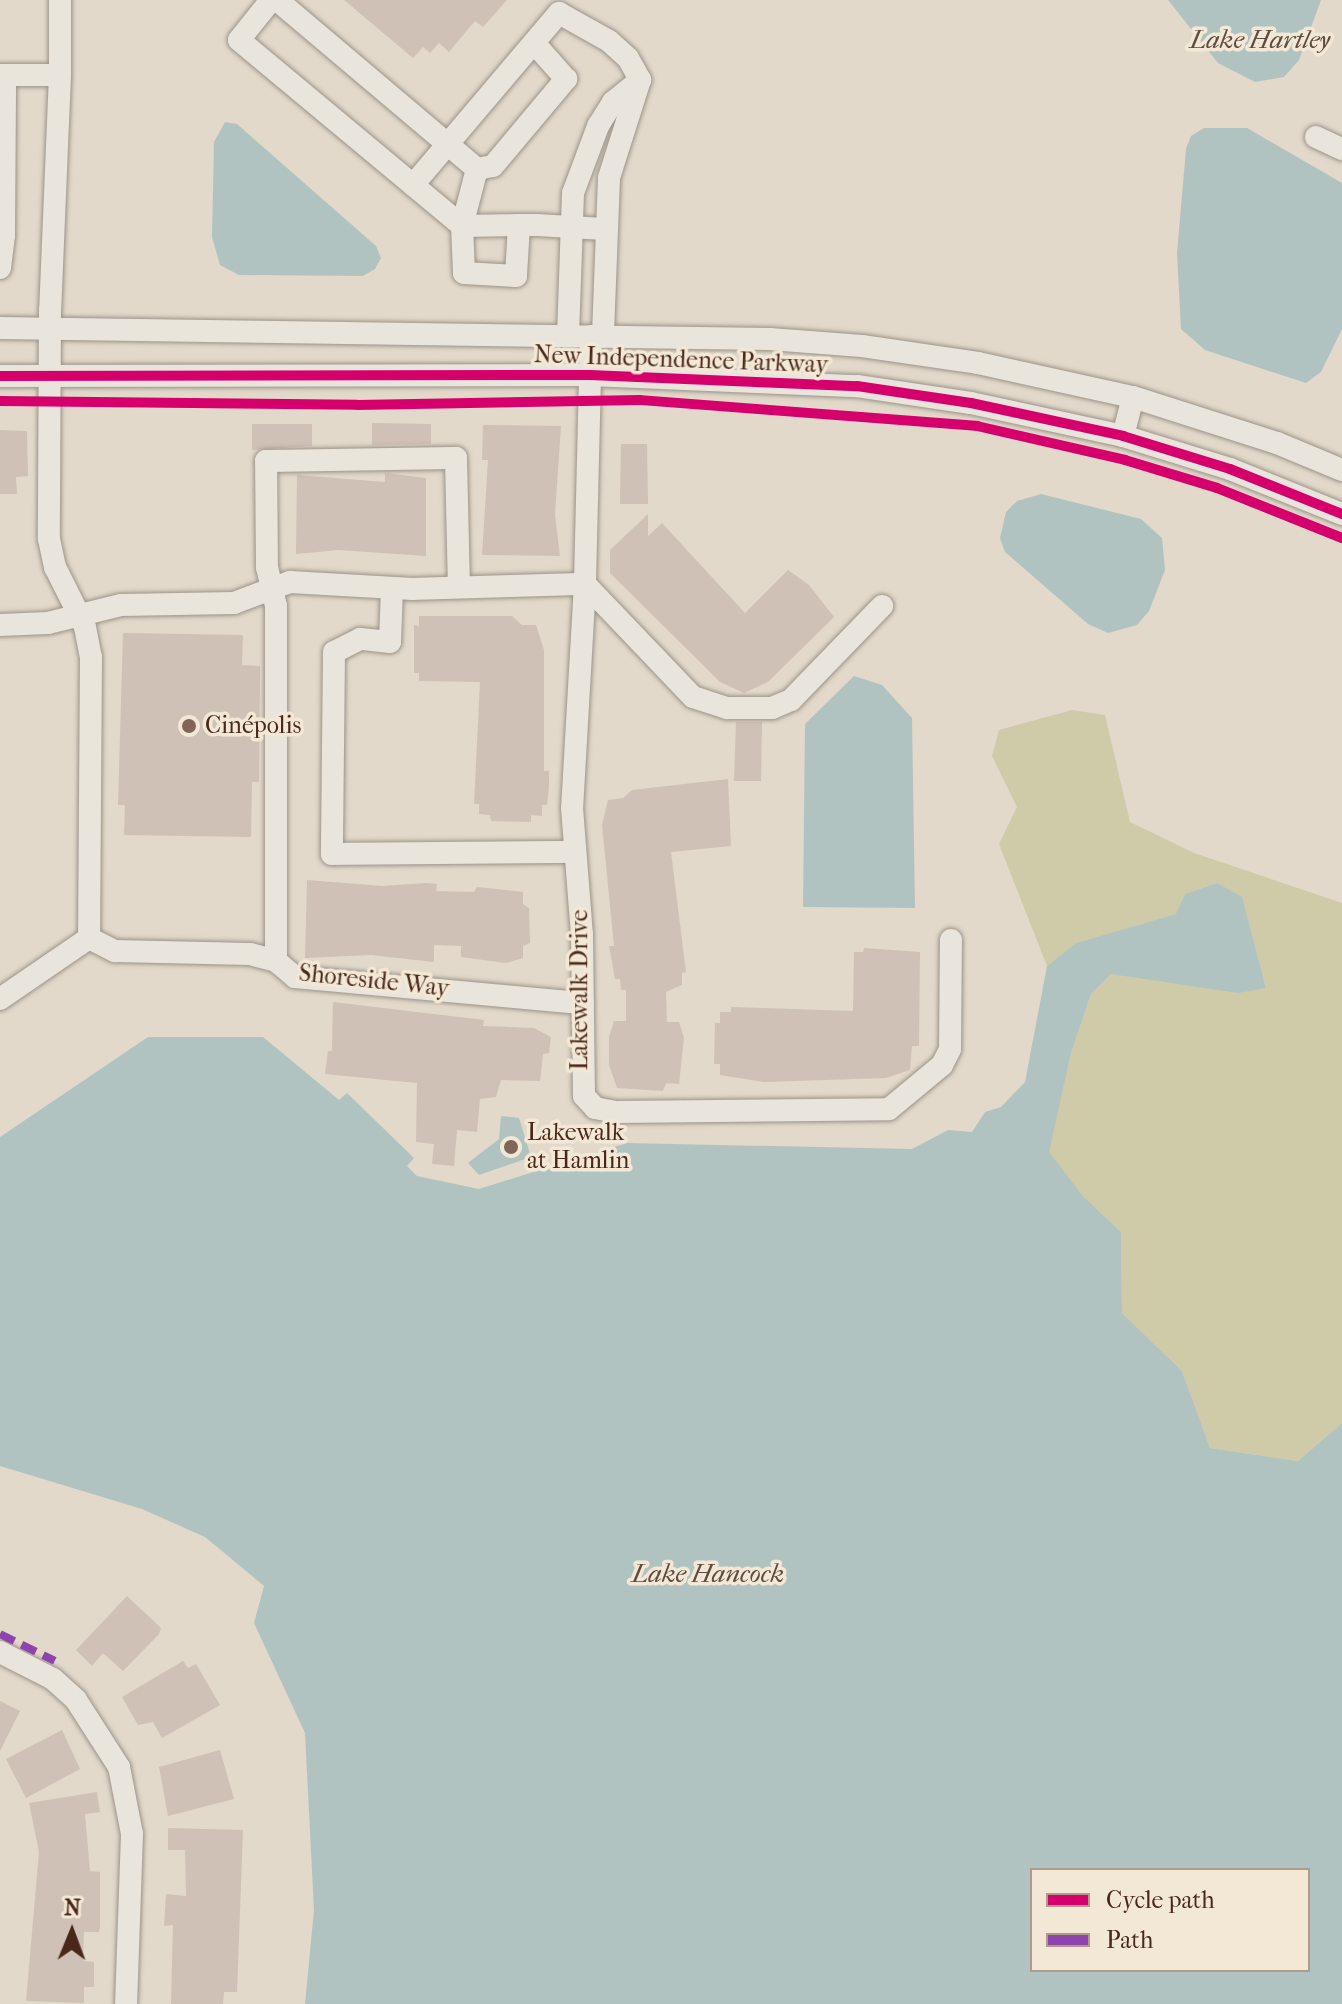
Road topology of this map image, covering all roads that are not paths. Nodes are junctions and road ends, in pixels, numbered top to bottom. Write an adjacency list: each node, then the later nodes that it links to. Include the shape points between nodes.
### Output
1 (60, 0): 6 (street)
2 (271, 0): 12 (street, via 239,40)
3 (277, 0): 9 (street)
4 (534, 43): 7 (street, via 559,13 609,41 628,58); 9 (street); 11 (street, via 566,79 493,166)
5 (2, 75): 6 (street); 17 (street)
6 (60, 75): 20 (street)
7 (640, 80): 15 (street, via 613,102 583,156); 16 (street, via 609,178)
8 (1316, 137): 10 (street)
9 (448, 144): 11 (street); 12 (street)
10 (1342, 149)
11 (477, 169): 14 (street)
12 (413, 185): 14 (street)
13 (519, 225): 14 (street); 14 (street, via 519,270 513,277 464,273); 15 (street)
14 (462, 226)
15 (570, 228): 16 (street); 21 (street)
16 (604, 229): 21 (street)
17 (2, 235): 18 (street)
18 (0, 268)
19 (0, 328): 20 (street, New Independence Parkway)
20 (50, 329): 21 (street, New Independence Parkway); 24 (street)
21 (587, 336): 22 (street, Lakewalk Drive); 25 (street, New Independence Parkway, via 862,346 978,363)
22 (590, 375): 24 (street, New Independence Parkway); 26 (street, New Independence Parkway, via 857,386 971,403); 29 (street, Lakewalk Drive)
23 (0, 376): 24 (street, New Independence Parkway)
24 (49, 376): 34 (street, via 49,539 55,567)
25 (1133, 397): 26 (street); 27 (street, New Independence Parkway, via 1277,443)
26 (1123, 436): 28 (street, New Independence Parkway, via 1230,469)
27 (1342, 470)
28 (1342, 514)
29 (585, 584): 30 (street); 33 (street, via 693,697 727,708 772,708 791,700); 36 (street, Lakewalk Drive, via 572,798)
30 (459, 587): 31 (street, via 456,458 266,461 267,568); 32 (street)
31 (272, 588): 32 (street, via 301,581); 34 (street, via 234,603 121,605); 39 (street)
32 (392, 588): 36 (street, via 390,642 360,639 334,652 332,854)
33 (882, 606)
34 (78, 613): 35 (street, via 38,624); 37 (street, via 91,666)
35 (0, 625)
36 (575, 852): 41 (street, Lakewalk Drive)
37 (89, 938): 39 (street, Shoreside Way, via 115,951 250,954); 40 (street)
38 (951, 940): 41 (street, Lakewalk Drive, via 953,1028 947,1058 905,1101 879,1111 595,1108 581,1087)
39 (276, 961): 41 (street, Shoreside Way, via 295,977)
40 (0, 999)
41 (583, 1003)
42 (0, 1652): 43 (street, via 53,1679 76,1700 119,1767 132,1834)
43 (126, 2004)

